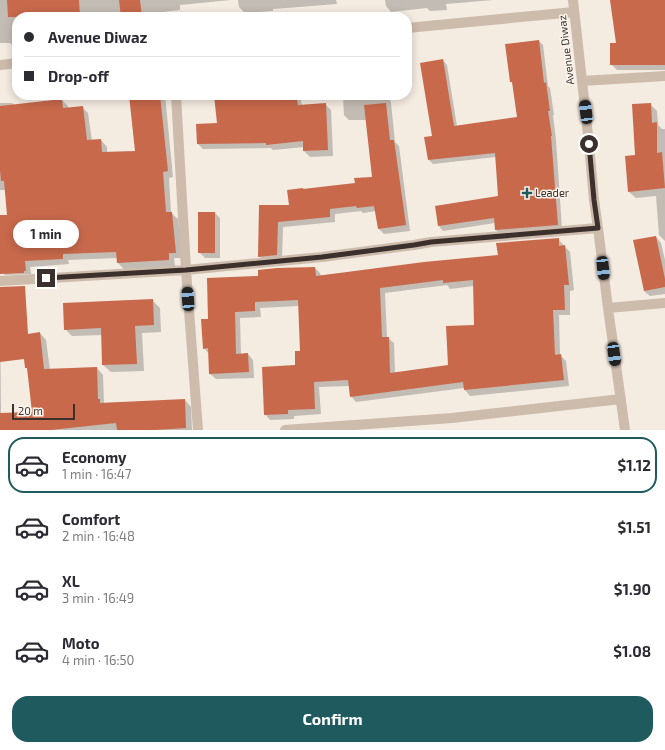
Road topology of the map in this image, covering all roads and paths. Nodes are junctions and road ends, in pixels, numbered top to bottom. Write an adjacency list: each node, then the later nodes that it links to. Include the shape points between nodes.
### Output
1 (572, 0): 2 (street, Avenue Diwaz)
2 (574, 12): 3 (street); 7 (street, Avenue Diwaz)
3 (412, 28)
4 (12, 64): 5 (street)
5 (0, 65)
6 (665, 76): 7 (street)
7 (582, 81): 9 (street, Avenue Diwaz)
8 (176, 100): 10 (street)
9 (598, 228): 10 (street, via 431,242 322,257); 13 (street, Avenue Diwaz)
10 (186, 270): 11 (street); 15 (street)
11 (0, 281)
12 (665, 303): 13 (street)
13 (608, 308): 14 (street, Avenue Diwaz)
14 (621, 399): 16 (street, via 452,418); 17 (street, Avenue Diwaz)
15 (198, 430)
16 (285, 430)
17 (625, 430)

